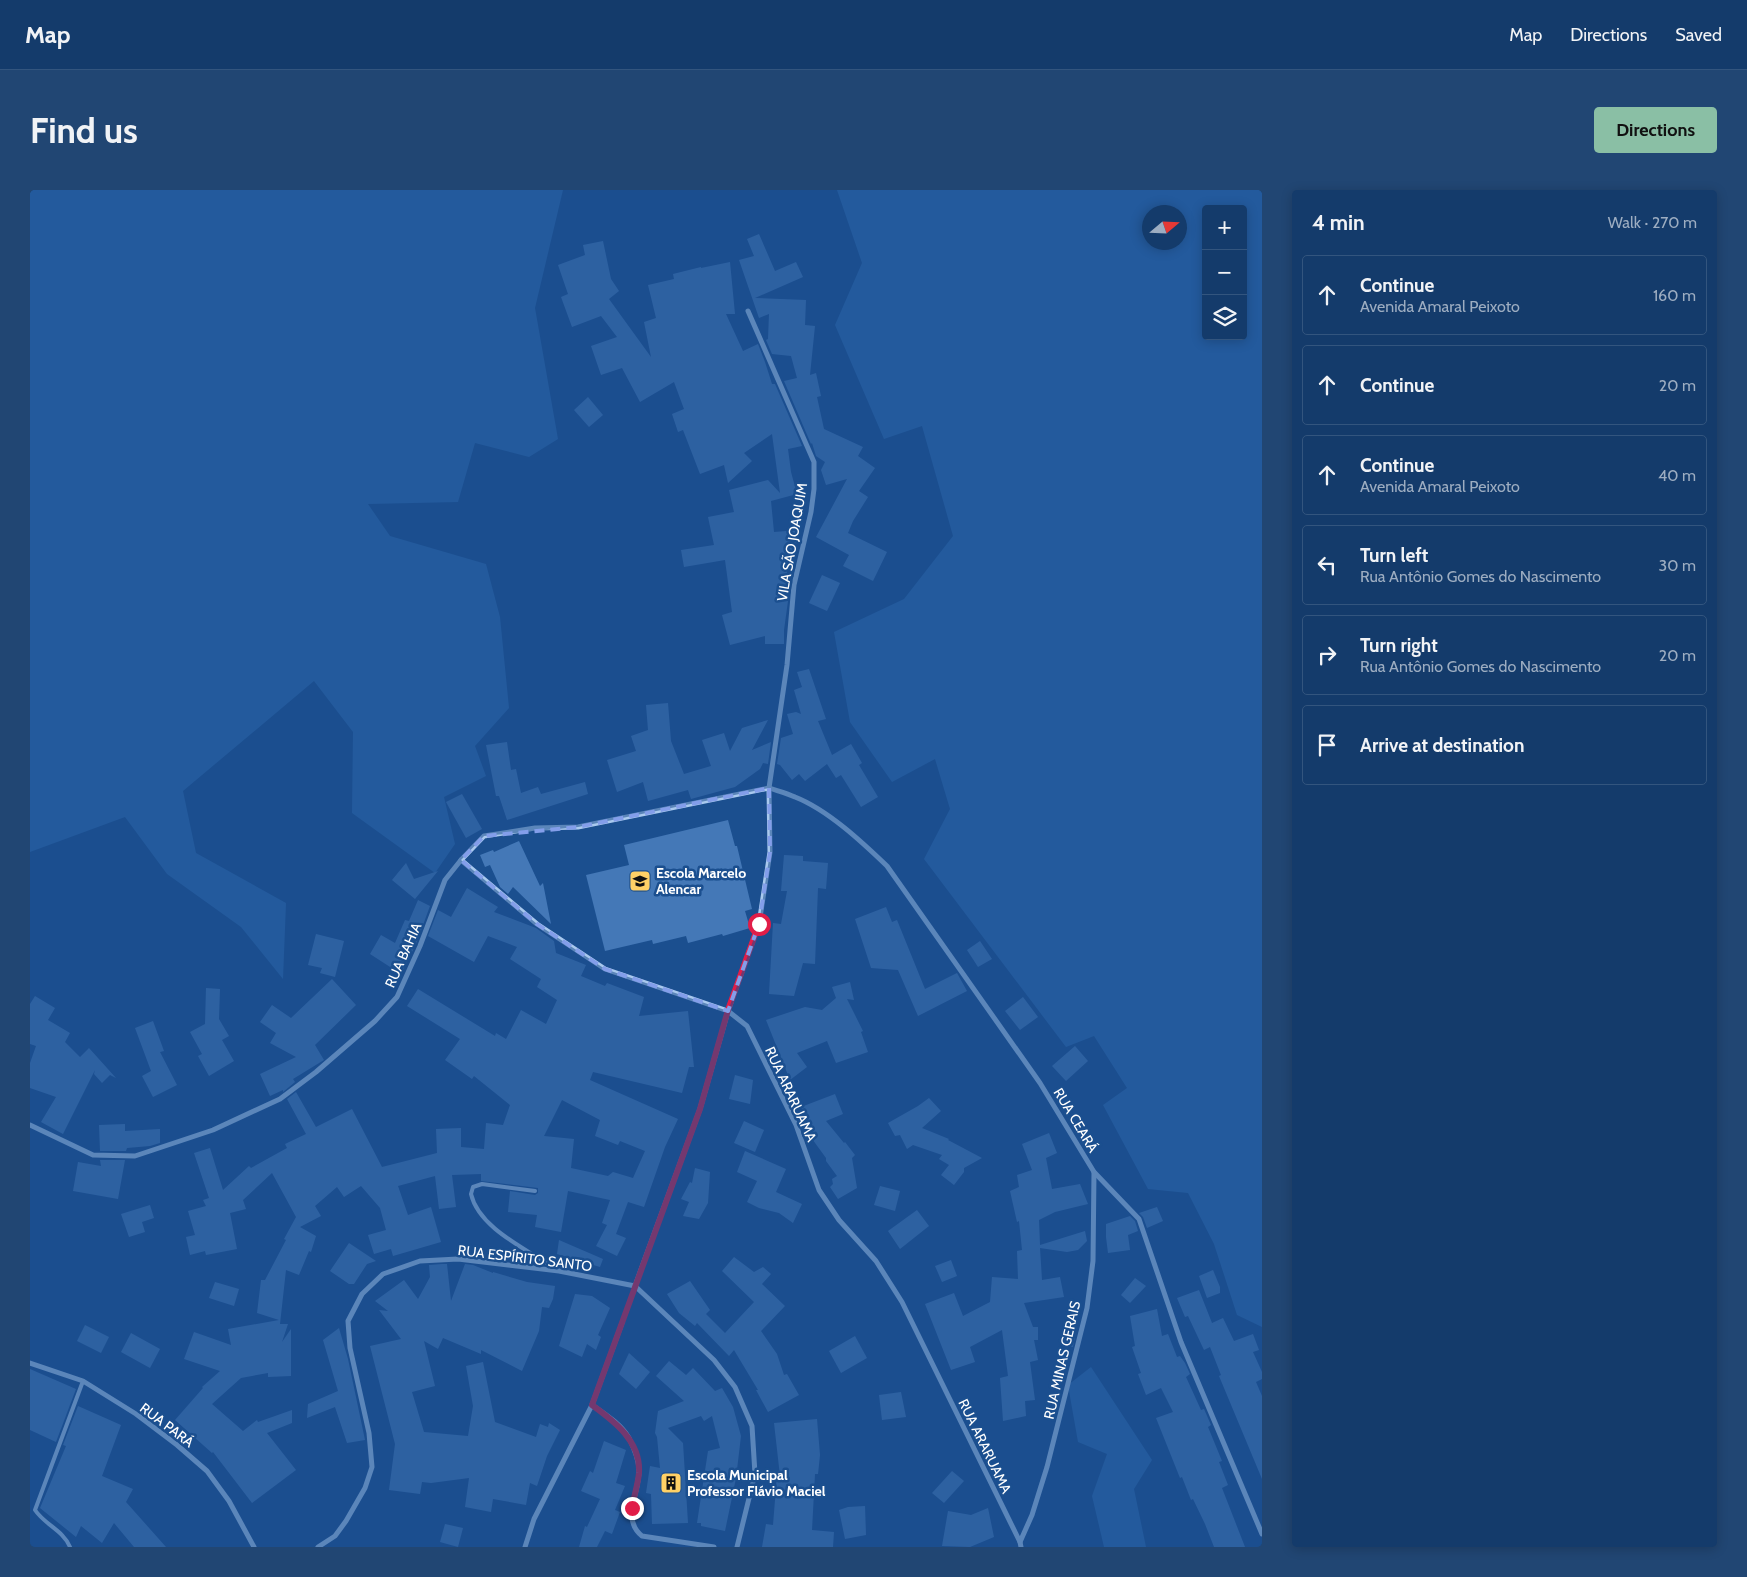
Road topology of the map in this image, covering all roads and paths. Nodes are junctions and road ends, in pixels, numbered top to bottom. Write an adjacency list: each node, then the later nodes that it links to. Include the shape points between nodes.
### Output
1 (748, 311): 2 (street, VILA SÃO JOAQUIM, via 814,462 811,512 794,585 787,665)
2 (769, 788): 3 (street, RUA BAHIA, via 578,827 535,828 484,836); 4 (street, VILA SÃO JOAQUIM, via 770,852 759,924); 6 (street, RUA CEARÁ, via 815,807 888,866 1040,1083)
3 (460, 860): 4 (street, RUA ARARUAMA, via 538,924 606,969); 5 (street, RUA BAHIA, via 445,880 397,997 375,1021 280,1099 214,1130 135,1156 93,1155)
4 (728, 1010): 9 (street, VILA SÃO JOAQUIM, via 700,1109); 16 (street, RUA ARARUAMA, via 747,1026 796,1125 819,1190 839,1220 876,1261 902,1302)
5 (30, 1125)
6 (1094, 1172): 14 (street, RUA CEARÁ, via 1139,1219 1181,1342); 16 (street, RUA MINAS GERAIS, via 1093,1261 1087,1308 1047,1467)
7 (535, 1191): 8 (lane, via 482,1184 473,1187 471,1194 485,1220)
8 (559, 1271): 9 (street, RUA ESPÍRITO SANTO); 19 (street, RUA ESPÍRITO SANTO, via 458,1259 420,1261 383,1274 362,1294 348,1321 350,1348 369,1433 372,1467 346,1521 335,1536)
9 (635, 1286): 10 (path); 23 (street, via 714,1360 735,1387 752,1426 755,1474)
10 (622, 1323): 13 (street)
11 (30, 1363): 12 (street, RUA PARÁ)
12 (83, 1381): 17 (lane, via 35,1510 66,1538); 18 (street, RUA PARÁ, via 136,1414 207,1471 229,1501)
13 (592, 1405): 15 (street, via 628,1436 636,1453 639,1471 632,1523 642,1536); 20 (street, via 534,1519)
14 (1262, 1534)
15 (662, 1540): 21 (street); 22 (street)
16 (1021, 1544)
17 (70, 1547)
18 (254, 1547)
19 (318, 1547)
20 (525, 1547)
21 (662, 1547)
22 (714, 1547)
23 (737, 1547)

